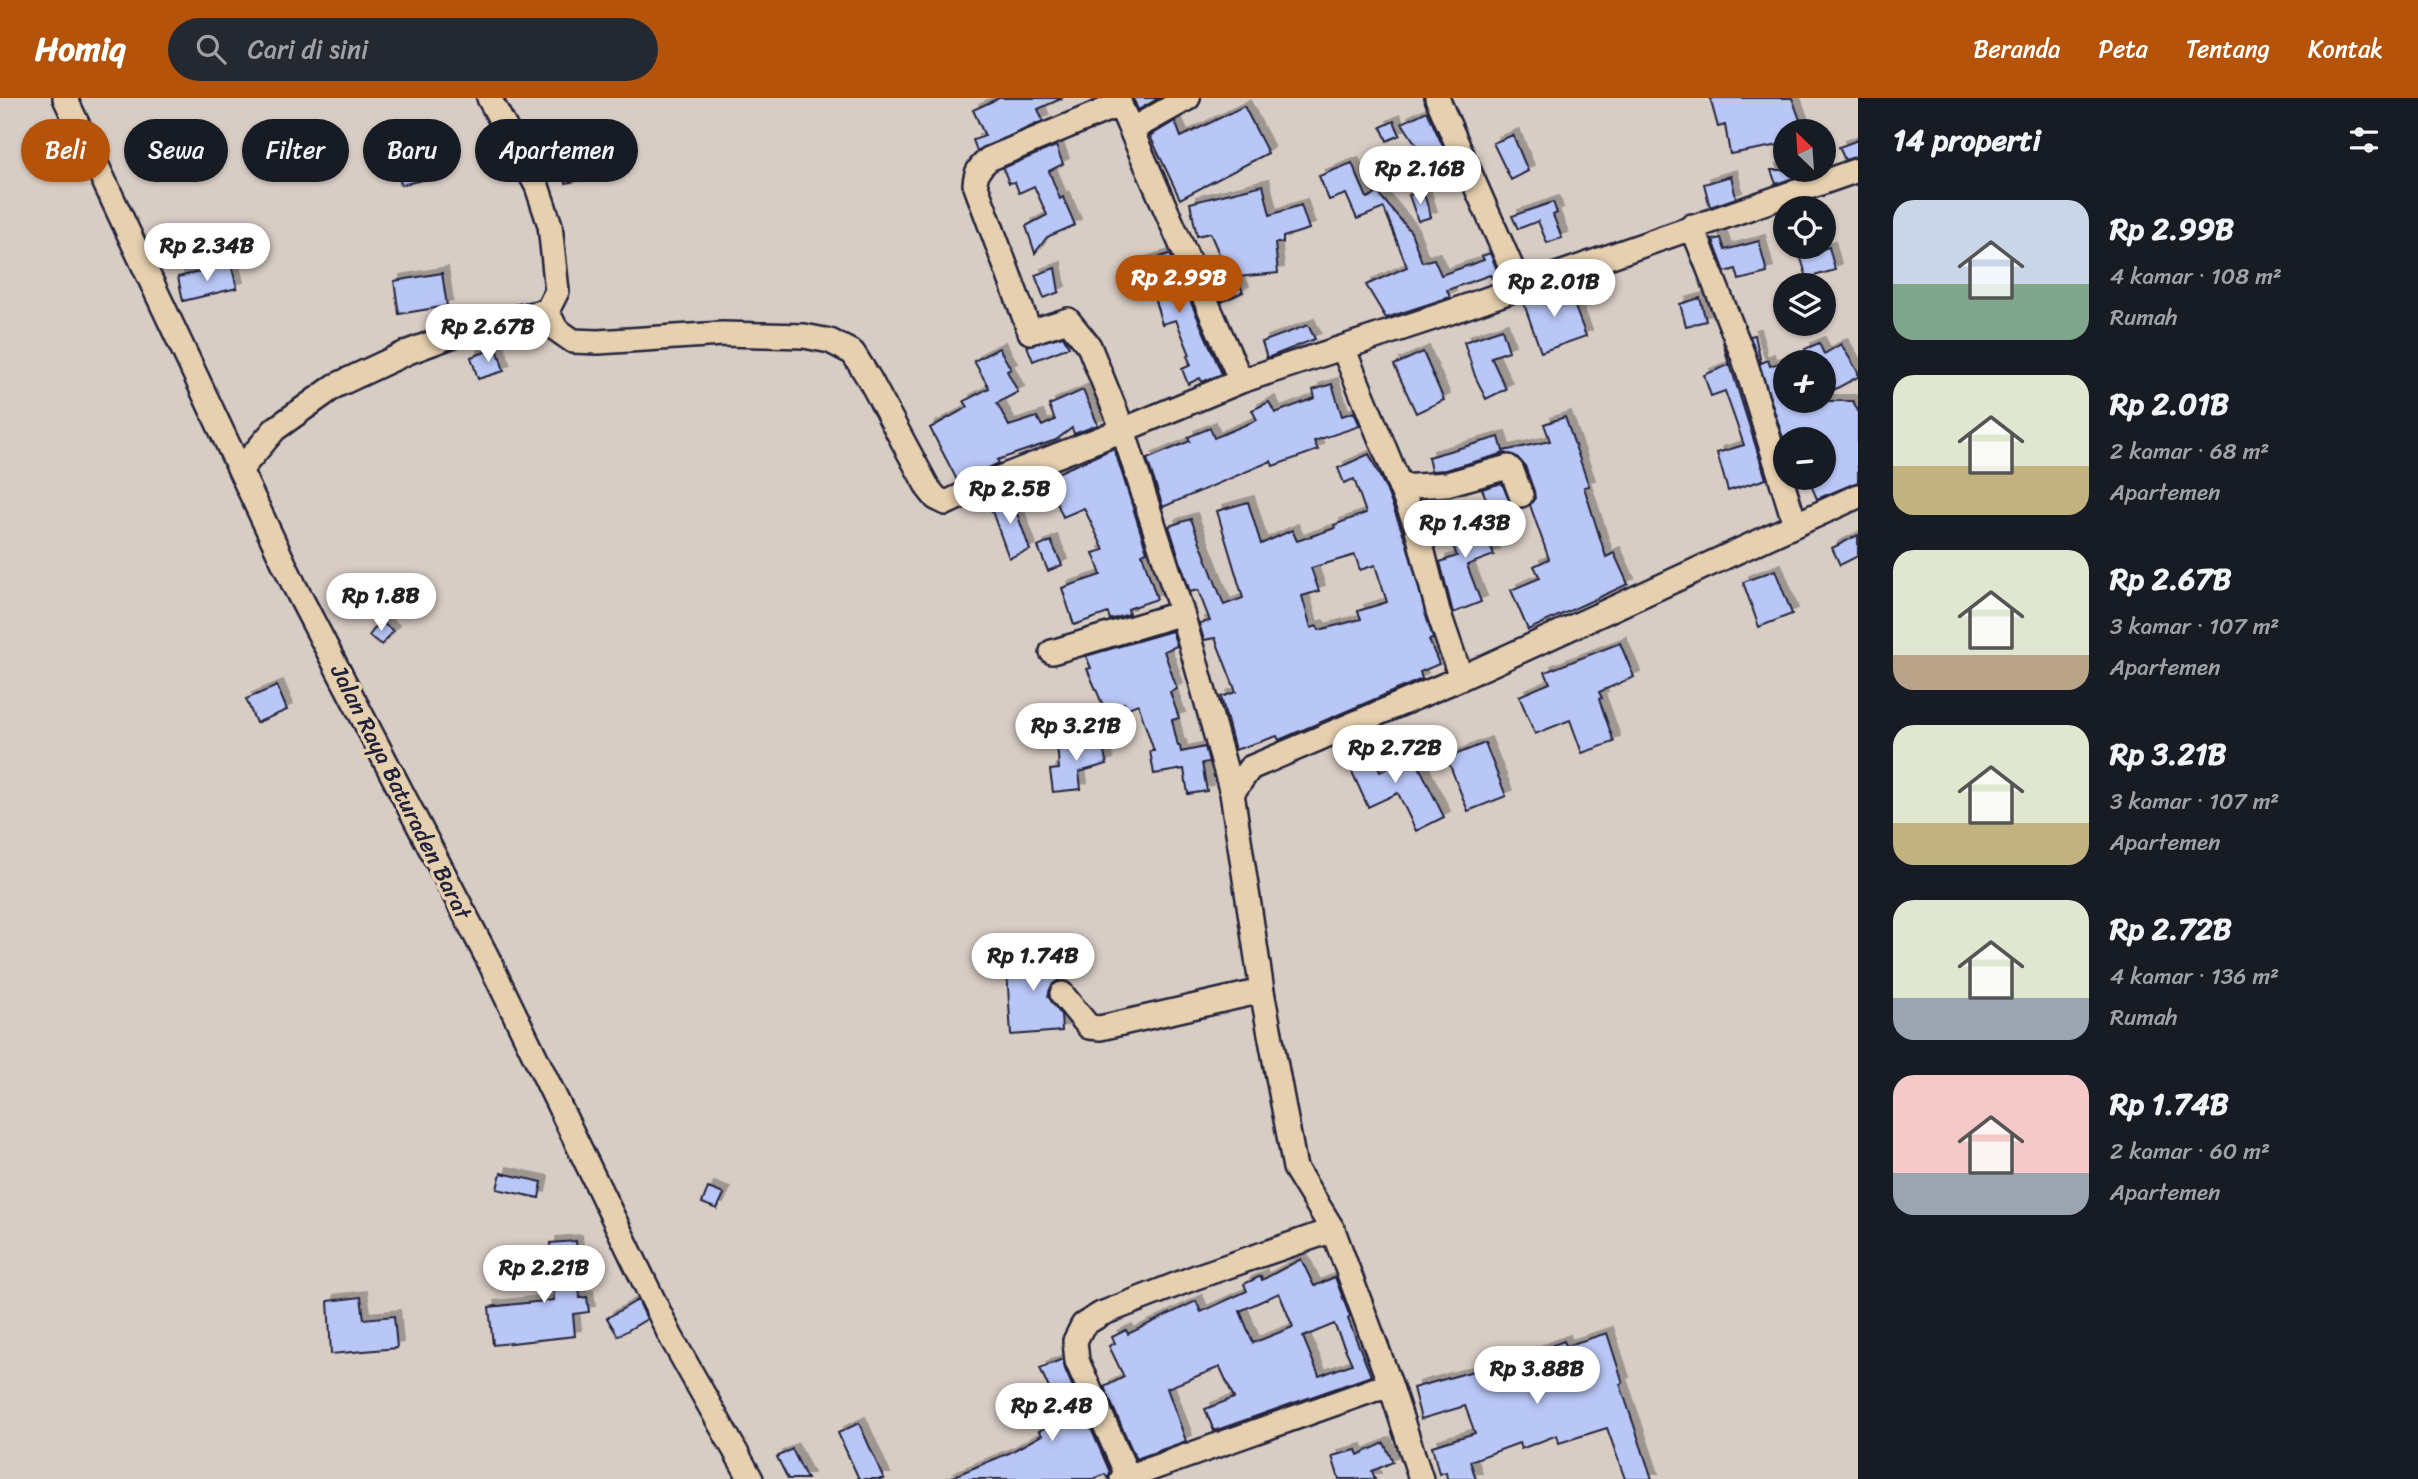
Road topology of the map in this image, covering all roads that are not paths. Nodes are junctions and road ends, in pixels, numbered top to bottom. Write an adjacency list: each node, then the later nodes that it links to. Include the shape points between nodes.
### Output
1 (65, 98): 14 (street, Jalan Raya Baturaden Barat)
2 (489, 98): 10 (street, via 537,186 550,225 557,290)
3 (1188, 98): 6 (street)
4 (1437, 98): 9 (street)
5 (1118, 101): 6 (street); 13 (street, via 989,159 975,174 975,184 1030,332 1068,320 1089,346)
6 (1131, 130): 12 (street)
7 (1858, 170): 8 (street)
8 (1692, 226): 9 (street); 18 (street, via 1744,358)
9 (1520, 287): 11 (street)
10 (547, 311): 13 (street, via 556,329 573,341 722,334 830,341 853,353 928,488 946,503); 14 (street, via 481,325 335,386 275,429)
11 (1343, 348): 12 (street); 15 (street)
12 (1241, 381): 13 (street)
13 (1123, 430): 19 (street)
14 (240, 470): 27 (street, Jalan Raya Baturaden Barat)
15 (1400, 487): 16 (street, via 1447,484 1508,467); 21 (street, via 1416,525)
16 (1521, 495)
17 (1858, 496): 18 (street)
18 (1795, 524): 21 (street)
19 (1182, 613): 20 (street); 22 (street)
20 (1052, 652)
21 (1461, 678): 22 (street, via 1250,768)
22 (1232, 793): 23 (street)
23 (1262, 991): 24 (street, via 1100,1028 1089,1027); 25 (street, via 1295,1168)
24 (1062, 994)
25 (1333, 1230): 26 (street); 28 (street, via 1184,1282 1083,1325 1075,1340 1077,1361)
26 (1390, 1384): 28 (street); 29 (street)
27 (742, 1475)
28 (1126, 1478)
29 (1421, 1479)

